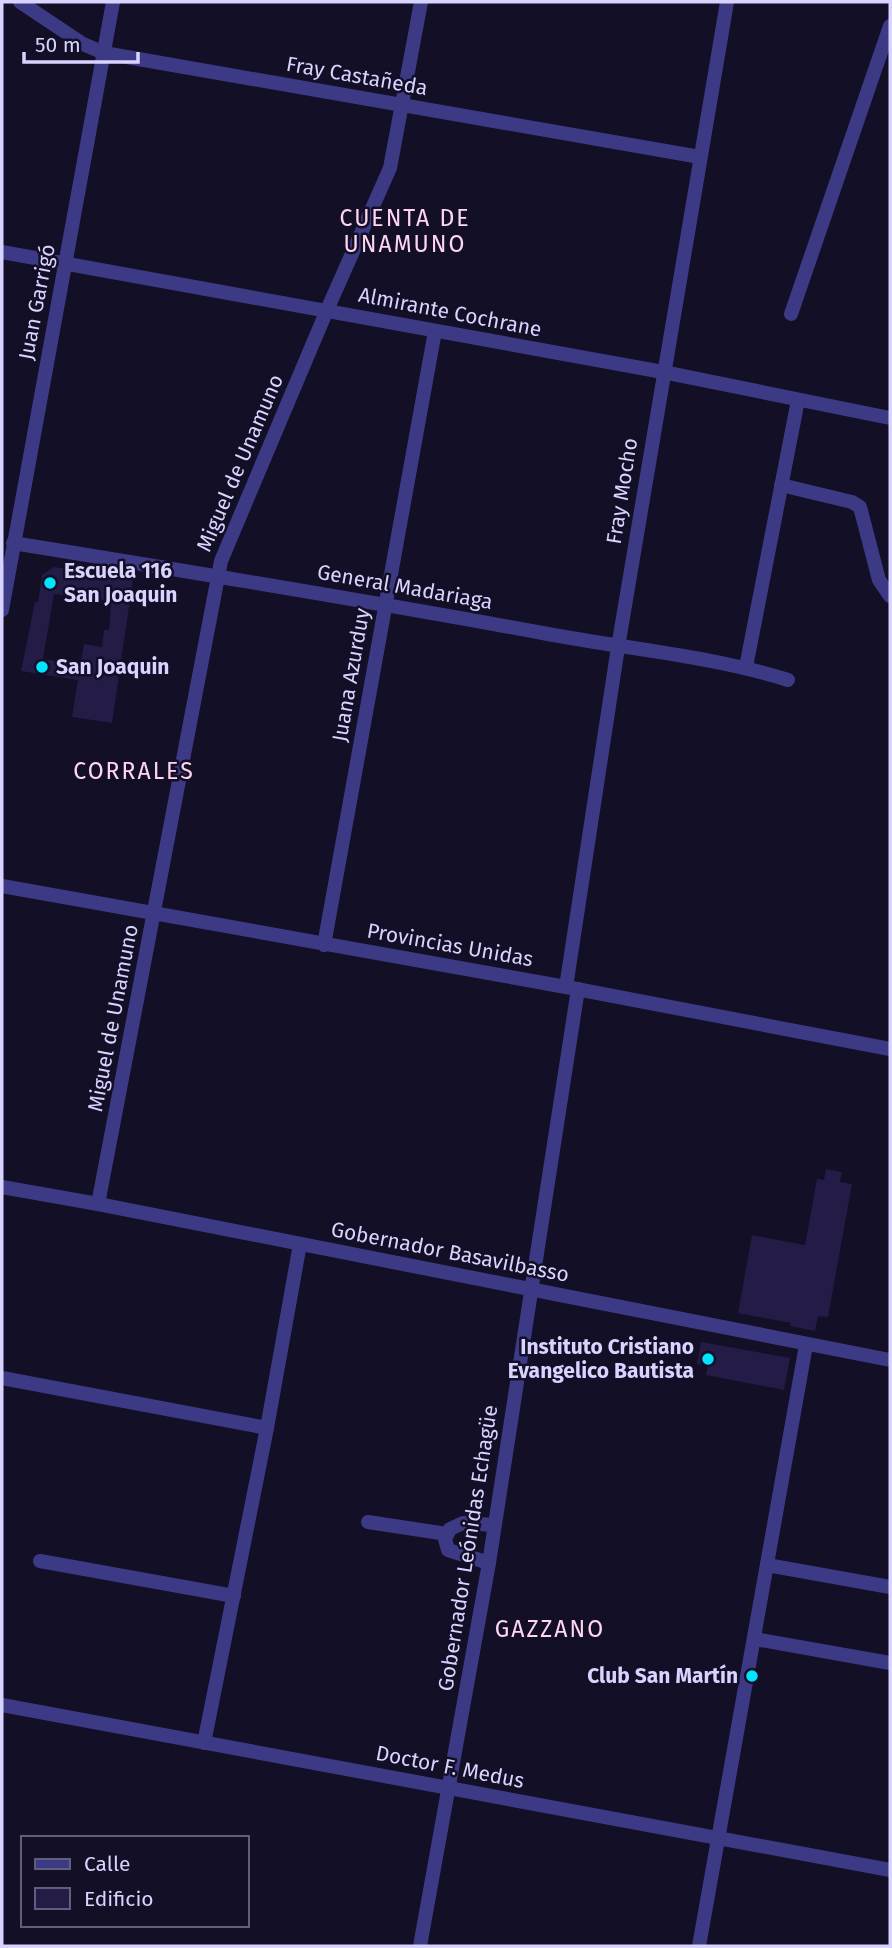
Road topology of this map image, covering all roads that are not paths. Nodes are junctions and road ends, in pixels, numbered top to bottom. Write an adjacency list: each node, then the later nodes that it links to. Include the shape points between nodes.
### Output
1 (20, 2): 6 (street, Fray Castañeda)
2 (113, 2): 6 (street, Juan Garrigó)
3 (421, 2): 7 (street, Miguel de Unamuno)
4 (727, 2): 8 (street, Fray Mocho)
5 (890, 26): 12 (street)
6 (104, 53): 7 (street, Fray Castañeda); 10 (street, Juan Garrigó)
7 (402, 106): 8 (street, Fray Castañeda); 11 (street, Miguel de Unamuno, via 390,169)
8 (700, 157): 14 (street, Fray Mocho)
9 (2, 252): 10 (street, Almirante Cochrane)
10 (65, 264): 11 (street, Almirante Cochrane); 18 (street, Juan Garrigó)
11 (327, 310): 13 (street, Almirante Cochrane); 19 (street, Miguel de Unamuno)
12 (791, 314)
13 (435, 331): 14 (street, Almirante Cochrane); 21 (street, Juana Azurduy)
14 (663, 372): 15 (street, Almirante Cochrane); 23 (street, Fray Mocho)
15 (798, 400): 16 (street, Almirante Cochrane); 17 (street)
16 (890, 418)
17 (781, 485): 20 (street, via 860,507 879,580); 24 (street)
18 (13, 543): 19 (street, General Madariaga); 22 (street, Juan Garrigó)
19 (217, 576): 21 (street, General Madariaga); 27 (street, Miguel de Unamuno)
20 (890, 596)
21 (384, 604): 23 (street, General Madariaga); 28 (street, Juana Azurduy)
22 (2, 610)
23 (618, 647): 24 (street, General Madariaga); 29 (street, Fray Mocho)
24 (746, 667): 25 (street, General Madariaga)
25 (788, 680)
26 (2, 886): 27 (street, Provincias Unidas)
27 (155, 912): 28 (street, Provincias Unidas); 32 (street, Miguel de Unamuno)
28 (324, 945): 29 (street, Provincias Unidas)
29 (572, 988): 30 (street, Provincias Unidas); 34 (street, Gobernador Leónidas Echagüe)
30 (890, 1049)
31 (2, 1187): 32 (street, Gobernador Basavilbasso)
32 (98, 1204): 33 (street, Gobernador Basavilbasso)
33 (300, 1244): 34 (street, Gobernador Basavilbasso); 38 (street)
34 (531, 1290): 35 (street, Gobernador Basavilbasso); 40 (street, Gobernador Leónidas Echagüe)
35 (806, 1345): 36 (street, Gobernador Basavilbasso); 44 (street)
36 (890, 1360)
37 (2, 1378): 38 (street)
38 (267, 1428): 46 (street)
39 (368, 1522): 41 (street)
40 (494, 1525): 41 (street, via 463,1523); 43 (street, Gobernador Leónidas Echagüe)
41 (447, 1534): 43 (street, via 448,1550)
42 (40, 1561): 46 (street)
43 (489, 1563): 51 (street, Gobernador Leónidas Echagüe)
44 (767, 1565): 45 (street); 47 (street)
45 (890, 1587)
46 (234, 1596): 50 (street)
47 (755, 1639): 48 (street); 52 (street)
48 (890, 1663)
49 (2, 1705): 50 (street, Doctor F. Medus)
50 (204, 1743): 51 (street, Doctor F. Medus)
51 (449, 1789): 52 (street, Doctor F. Medus); 54 (street, Gobernador Leónidas Echagüe)
52 (719, 1839): 53 (street, Doctor F. Medus); 55 (street)
53 (890, 1870)
54 (420, 1946)
55 (699, 1946)

